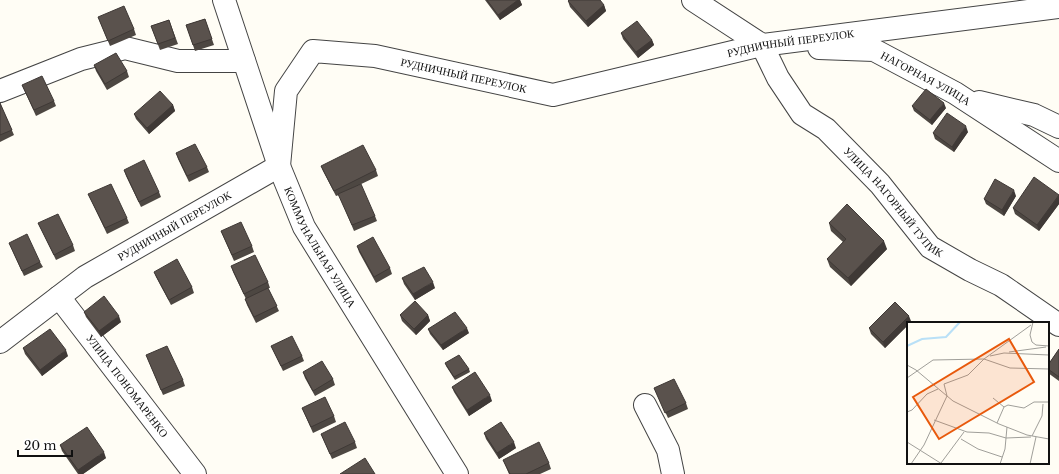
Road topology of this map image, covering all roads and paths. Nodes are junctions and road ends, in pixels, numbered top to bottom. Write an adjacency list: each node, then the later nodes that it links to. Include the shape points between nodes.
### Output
1 (224, 0): 5 (street, КОММУНАЛЬНАЯ УЛИЦА)
2 (693, 0): 4 (street)
3 (1059, 7): 4 (street, РУДНИЧНЫЙ ПЕРЕУЛОК)
4 (762, 45): 7 (street, НАГОРНАЯ УЛИЦА, via 874,50); 10 (street, РУДНИЧНЫЙ ПЕРЕУЛОК, via 553,95 375,56 313,51 286,91); 12 (street, УЛИЦА НАГОРНЫЙ ТУПИК, via 778,78 802,114 826,129 880,184 930,247 1001,285)
5 (244, 61): 6 (street, via 178,61 125,48 81,59); 10 (street, КОММУНАЛЬНАЯ УЛИЦА)
6 (0, 92)
7 (955, 93): 8 (street, via 988,105 1034,115); 9 (street, НАГОРНАЯ УЛИЦА)
8 (1059, 128)
9 (1059, 161)
10 (279, 166): 11 (street, РУДНИЧНЫЙ ПЕРЕУЛОК, via 85,277); 16 (street, КОММУНАЛЬНАЯ УЛИЦА, via 304,227)
11 (59, 297): 13 (street, РУДНИЧНЫЙ ПЕРЕУЛОК); 15 (street, УЛИЦА ПОНОМАРЕНКО)
12 (1059, 325)
13 (0, 342)
14 (645, 404): 17 (street, via 668,450)
15 (195, 474)
16 (457, 474)
17 (673, 474)

